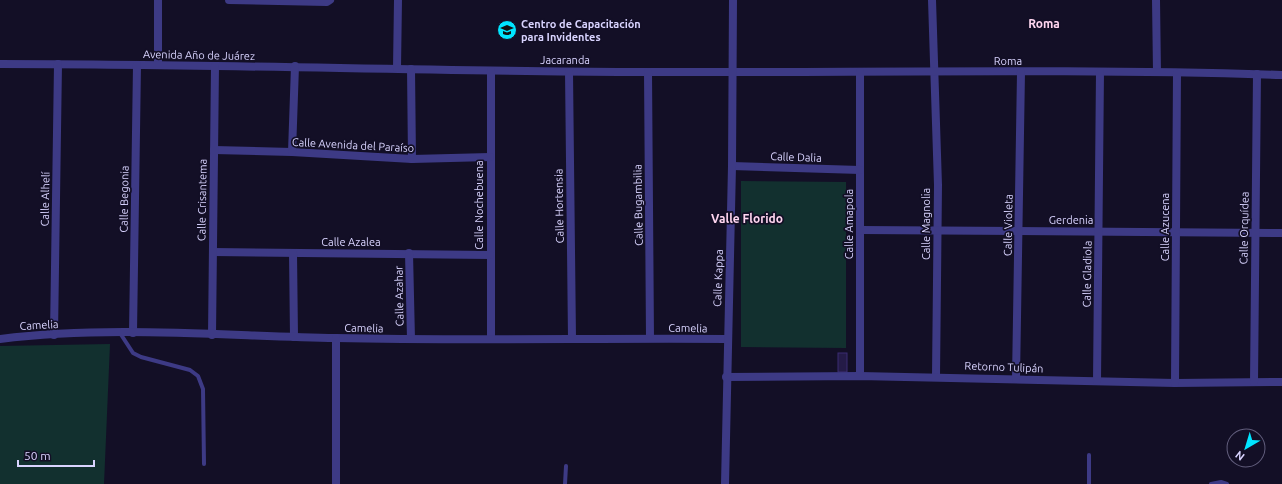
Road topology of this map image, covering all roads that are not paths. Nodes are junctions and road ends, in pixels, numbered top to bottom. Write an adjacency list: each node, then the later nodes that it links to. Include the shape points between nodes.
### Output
1 (158, 0): 11 (street)
2 (229, 0): 3 (street)
3 (330, 0)
4 (398, 0): 14 (street)
5 (733, 0): 19 (street, Calle Kappa)
6 (932, 0): 21 (street, Calle Magnolia)
7 (1156, 0): 24 (street)
8 (0, 64): 9 (street, Avenida Año de Juárez)
9 (58, 64): 10 (street, Avenida Año de Juárez); 47 (street, Calle Alhelí)
10 (137, 65): 11 (street, Avenida Año de Juárez); 45 (street, Calle Begonia)
11 (158, 65): 12 (street, Avenida Año de Juárez)
12 (215, 66): 13 (street, Avenida Año de Juárez); 28 (street, Calle Crisantema)
13 (295, 66): 14 (street, Avenida Año de Juárez); 29 (street)
14 (398, 68): 15 (street, Jacaranda)
15 (411, 69): 16 (street, Jacaranda); 31 (street)
16 (490, 71): 17 (street, Jacaranda); 30 (street, Calle Nochebuena)
17 (569, 72): 18 (street, Jacaranda); 54 (street, Calle Hortensia)
18 (648, 72): 19 (street, Jacaranda); 52 (street, Calle Bugambilia)
19 (733, 72): 20 (street, Roma); 32 (street, Calle Kappa)
20 (860, 72): 21 (street, Roma); 33 (street, Calle Amapola)
21 (933, 72): 22 (street, Roma); 35 (street, Calle Magnolia, via 937,147)
22 (1021, 72): 23 (street, Roma); 36 (street, Calle Violeta)
23 (1100, 72): 24 (street, Roma); 37 (street, Calle Gladiola)
24 (1157, 72): 25 (street, Roma)
25 (1177, 73): 26 (street, Roma); 38 (street, Calle Azucena)
26 (1257, 74): 27 (street, Roma); 39 (street, Calle Orquídea)
27 (1282, 75)
28 (214, 150): 29 (street, Calle Avenida del Paraíso); 41 (street, Calle Crisantema)
29 (292, 152): 31 (street, Calle Avenida del Paraíso)
30 (490, 156): 31 (street, Calle Avenida del Paraíso); 44 (street, Calle Nochebuena)
31 (412, 159)
32 (732, 166): 33 (street, Calle Dalia); 55 (street, Calle Kappa)
33 (860, 170): 34 (street, Calle Amapola)
34 (860, 230): 35 (street, Gerdenia); 57 (street, Calle Amapola)
35 (937, 231): 36 (street, Gerdenia); 58 (street, Calle Magnolia)
36 (1018, 231): 37 (street, Gerdenia); 60 (street, Calle Violeta)
37 (1098, 232): 38 (street, Gerdenia); 61 (street, Calle Gladiola)
38 (1176, 232): 39 (street, Gerdenia); 62 (street, Calle Azucena)
39 (1256, 232): 40 (street, Gerdenia); 63 (street, Calle Orquídea)
40 (1282, 232)
41 (213, 252): 42 (street, Calle Azalea); 48 (street, Calle Crisantema)
42 (293, 253): 43 (street, Calle Azalea); 49 (street)
43 (409, 253): 44 (street, Calle Azalea); 56 (street, Calle Azahar)
44 (490, 255): 53 (street, Calle Nochebuena)
45 (133, 332): 46 (street, Camelia); 48 (street, Camelia)
46 (120, 333): 47 (street, Camelia); 66 (lane, via 133,352 190,370 198,376 203,389)
47 (54, 335): 50 (street, Camelia)
48 (212, 335): 49 (street, Camelia)
49 (294, 337): 51 (street, Camelia)
50 (0, 338)
51 (336, 338): 56 (street, Camelia); 68 (street)
52 (650, 338): 54 (street, Camelia); 55 (street, Camelia)
53 (491, 339): 54 (street, Camelia); 56 (street, Camelia)
54 (572, 339)
55 (727, 339): 59 (street, Calle Kappa)
56 (411, 340)
57 (860, 376): 58 (street, Retorno Tulipán); 59 (street, Retorno Tulipán)
58 (936, 376): 60 (street, Retorno Tulipán)
59 (726, 377): 70 (street, Calle Kappa)
60 (1016, 379): 61 (street, Retorno Tulipán)
61 (1097, 381): 62 (street, Retorno Tulipán)
62 (1175, 382): 63 (street, Retorno Tulipán)
63 (1254, 382): 64 (street, Retorno Tulipán)
64 (1282, 382)
65 (1088, 455): 71 (lane)
66 (204, 464)
67 (566, 466): 69 (lane)
68 (336, 484)
69 (565, 484)
70 (724, 484)
71 (1089, 484)
72 (1211, 484): 73 (lane)
73 (1227, 484)

